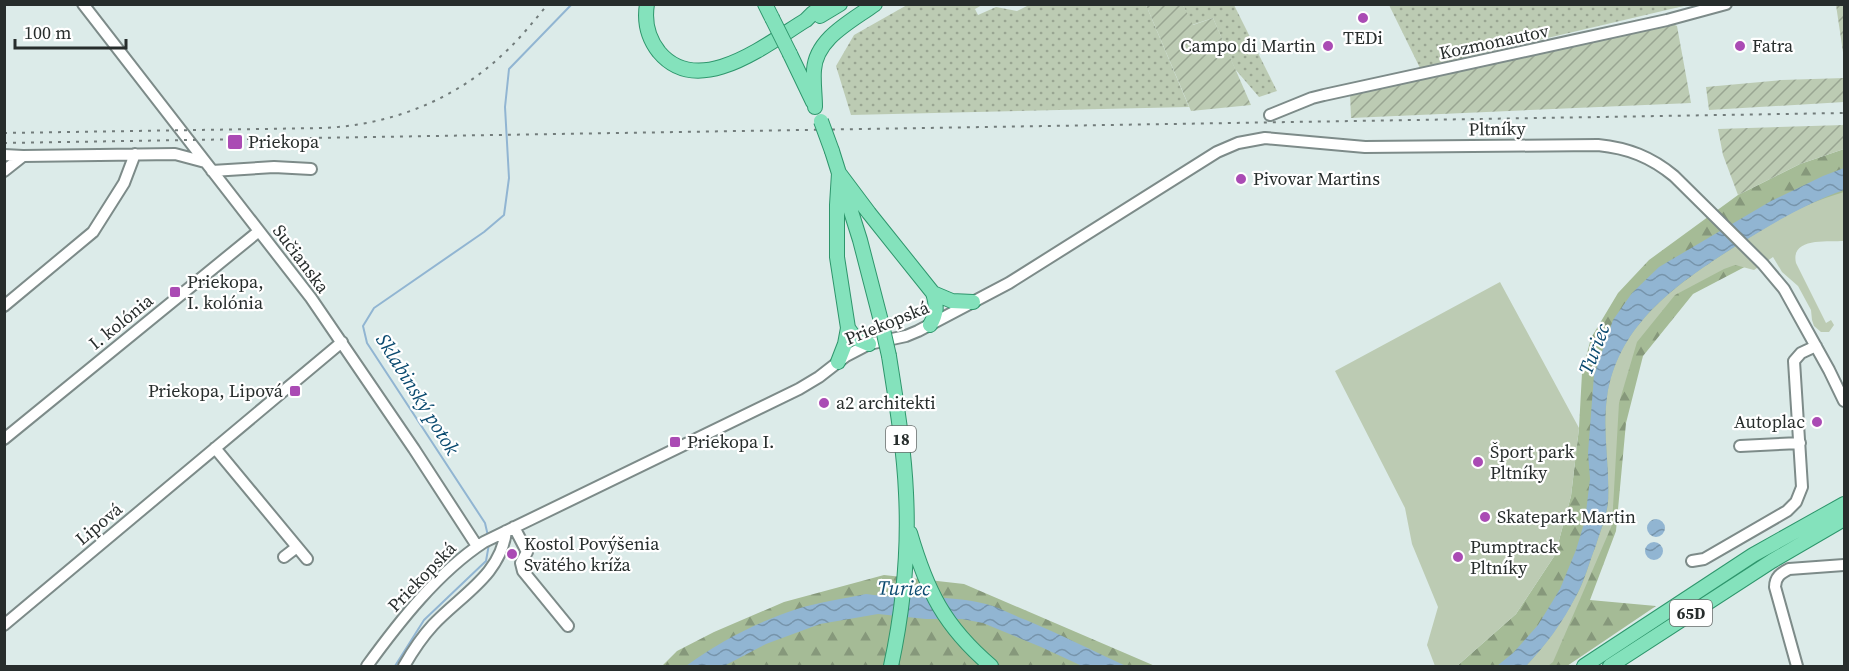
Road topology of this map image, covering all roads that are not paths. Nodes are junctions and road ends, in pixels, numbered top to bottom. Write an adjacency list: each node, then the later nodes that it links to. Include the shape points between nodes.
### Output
1 (83, 4): 15 (street, Sučianska)
2 (646, 4): 8 (main road, via 649,36 661,54 678,66 698,71 735,62)
3 (765, 4): 9 (main road, 18, bridge)
4 (826, 4): 8 (main road)
5 (840, 4): 8 (main road)
6 (875, 4): 9 (main road, via 839,30 820,51 814,70)
7 (1726, 4): 10 (street, Kozmonautov, via 1312,98)
8 (806, 20)
9 (815, 107): 18 (main road, 18, bridge)
10 (1270, 115)
11 (1265, 138): 21 (street, Priekopská, via 1217,152 1049,259); 27 (street, Pltníky, via 1357,147 1570,144 1635,152 1674,176 1750,252 1784,289)
12 (135, 154): 14 (street); 15 (street, via 175,154); 22 (street, via 124,183 93,232)
13 (4, 155): 14 (street)
14 (23, 156): 17 (street)
15 (209, 167): 16 (street); 19 (street, Sučianska)
16 (311, 169)
17 (4, 171)
18 (839, 173): 20 (main road); 24 (main road, via 837,257); 36 (main road, 18, bridge, via 866,257 889,356 904,464)
19 (259, 231): 25 (street, Sučianska); 30 (street, I. kolónia)
20 (933, 293): 21 (main road, via 952,301); 23 (main road, via 936,314)
21 (973, 302): 23 (street, Priekopská)
22 (4, 306)
23 (930, 325): 26 (street, Priekopská, via 906,336)
24 (848, 328): 26 (main road, via 855,338); 28 (main road)
25 (342, 342): 33 (street, Lipová); 38 (street, Sučianska)
26 (869, 344): 28 (street, Priekopská)
27 (1816, 346): 29 (street); 31 (street, via 1794,361)
28 (838, 362): 37 (street, Priekopská, via 800,389)
29 (1845, 401)
30 (4, 439)
31 (1800, 443): 32 (street); 42 (street, via 1802,487 1792,507 1704,559)
32 (1740, 446)
33 (215, 448): 39 (street); 44 (street, Lipová)
34 (1845, 504): 50 (main road, 65D, via 1753,555)
35 (1845, 519): 51 (main road, 65D, via 1772,561)
36 (907, 523): 48 (main road, 18); 49 (main road, via 920,567 942,614)
37 (506, 531): 38 (street, Priekopská); 45 (street, via 527,552 521,563 523,571); 47 (street, via 502,548 485,577 434,624)
38 (480, 544): 46 (street, Priekopská, via 421,598)
39 (297, 547): 40 (street); 41 (street)
40 (284, 557)
41 (306, 559)
42 (1692, 561)
43 (1845, 565): 52 (street, via 1789,569 1777,577 1775,587)
44 (4, 625)
45 (568, 627)
46 (367, 666)
47 (404, 666)
48 (891, 666)
49 (991, 666)
50 (1584, 666)
51 (1610, 666)
52 (1797, 666)

